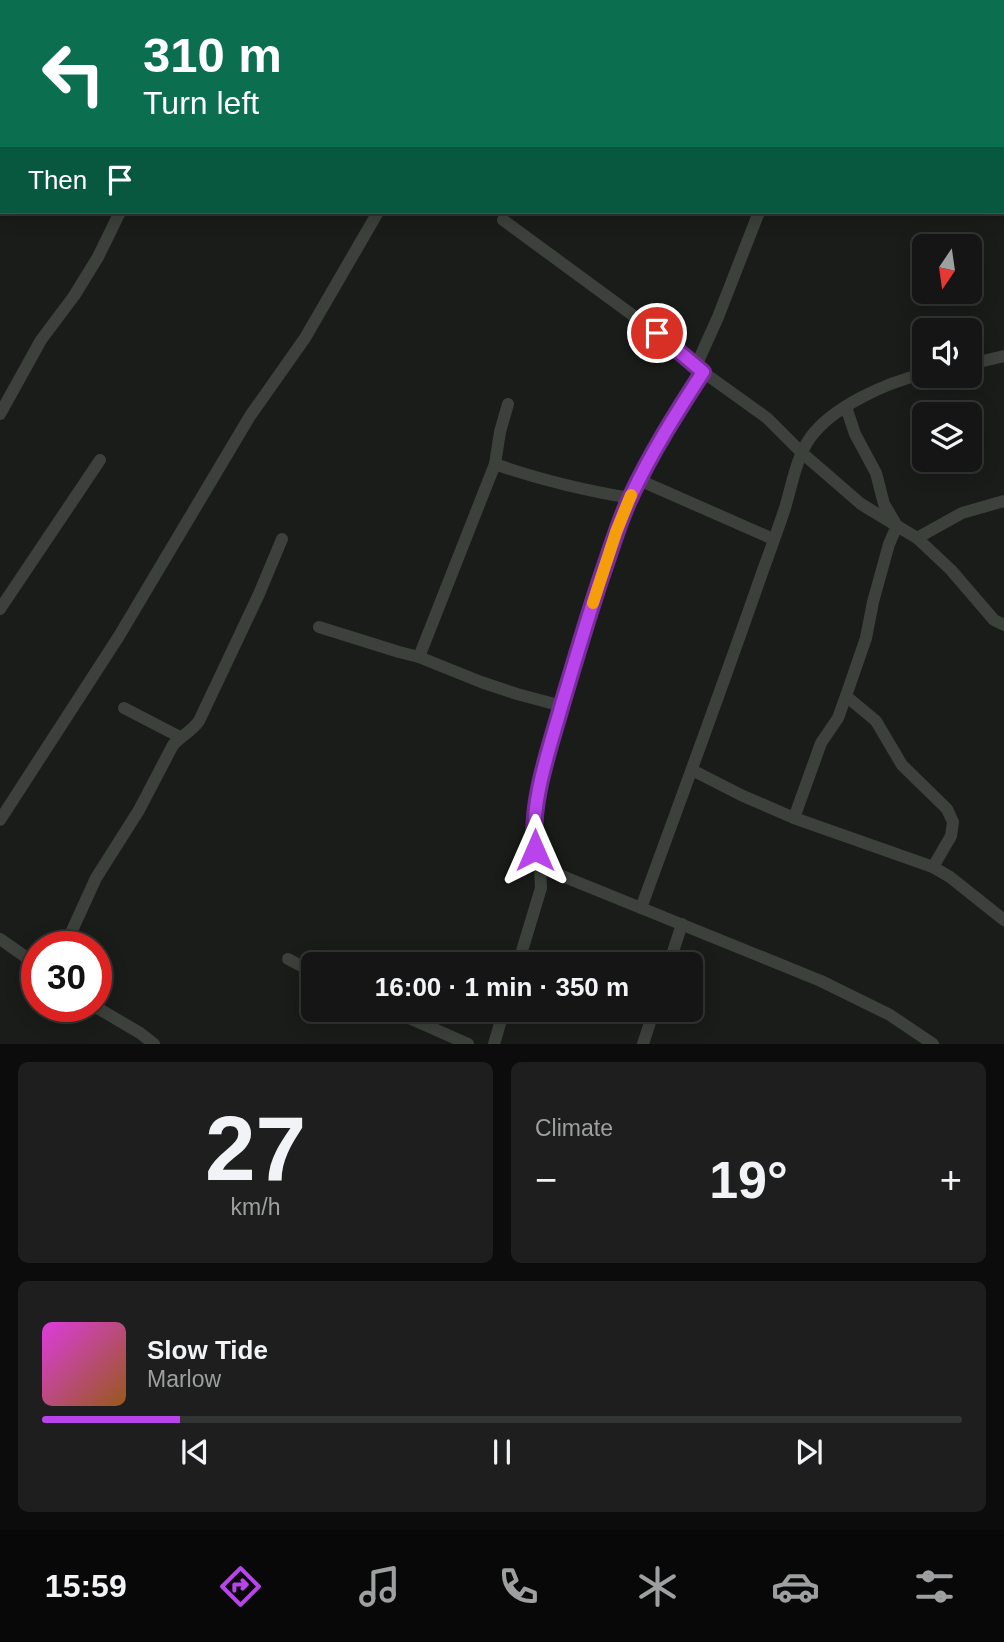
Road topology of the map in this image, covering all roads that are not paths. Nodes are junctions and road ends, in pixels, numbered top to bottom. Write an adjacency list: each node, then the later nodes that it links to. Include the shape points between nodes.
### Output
1 (119, 214): 11 (street, via 98,257 41,340)
2 (377, 214): 32 (street, via 305,338 250,416 119,636)
3 (758, 214): 7 (street)
4 (503, 220): 7 (street)
5 (1004, 356): 6 (street)
6 (982, 361)
7 (699, 369): 12 (street, via 767,418); 15 (street)
8 (912, 378): 10 (street)
9 (508, 404): 14 (street)
10 (846, 407): 12 (street, via 821,424); 18 (street)
11 (0, 414)
12 (801, 452): 18 (street, via 861,504); 21 (street)
13 (100, 460): 22 (street)
14 (495, 464): 16 (street, via 587,491); 25 (street)
15 (639, 480): 16 (street); 21 (street)
16 (630, 498): 27 (street)
17 (1004, 501): 19 (street, via 962,513)
18 (897, 526): 19 (street); 26 (street)
19 (917, 538): 23 (street, via 994,620)
20 (282, 539): 29 (street, via 200,721)
21 (774, 539): 30 (street)
22 (0, 609)
23 (1004, 625)
24 (319, 627): 25 (street)
25 (419, 657): 27 (street, via 516,694)
26 (846, 696): 31 (street, via 821,743); 34 (street, via 876,722 902,765 947,809 953,822 951,836)
27 (562, 706): 33 (street, via 536,806 533,833)
28 (124, 708): 29 (street)
29 (180, 737): 38 (street, via 96,877)
30 (692, 770): 31 (street); 35 (street)
31 (794, 818): 34 (street)
32 (0, 820)
33 (540, 867): 35 (street); 40 (street, via 541,888)
34 (933, 867): 36 (street)
35 (641, 908): 37 (street)
36 (1004, 920)
37 (682, 924): 41 (street); 53 (street, via 856,997)
38 (72, 931)
39 (0, 939): 42 (street)
40 (522, 952)
41 (673, 952)
42 (21, 954)
43 (288, 959): 44 (street)
44 (301, 966)
45 (112, 1017): 49 (street)
46 (418, 1022): 50 (street)
47 (500, 1022): 51 (street)
48 (650, 1022): 52 (street)
49 (153, 1044)
50 (468, 1044)
51 (494, 1044)
52 (643, 1044)
53 (933, 1044)

